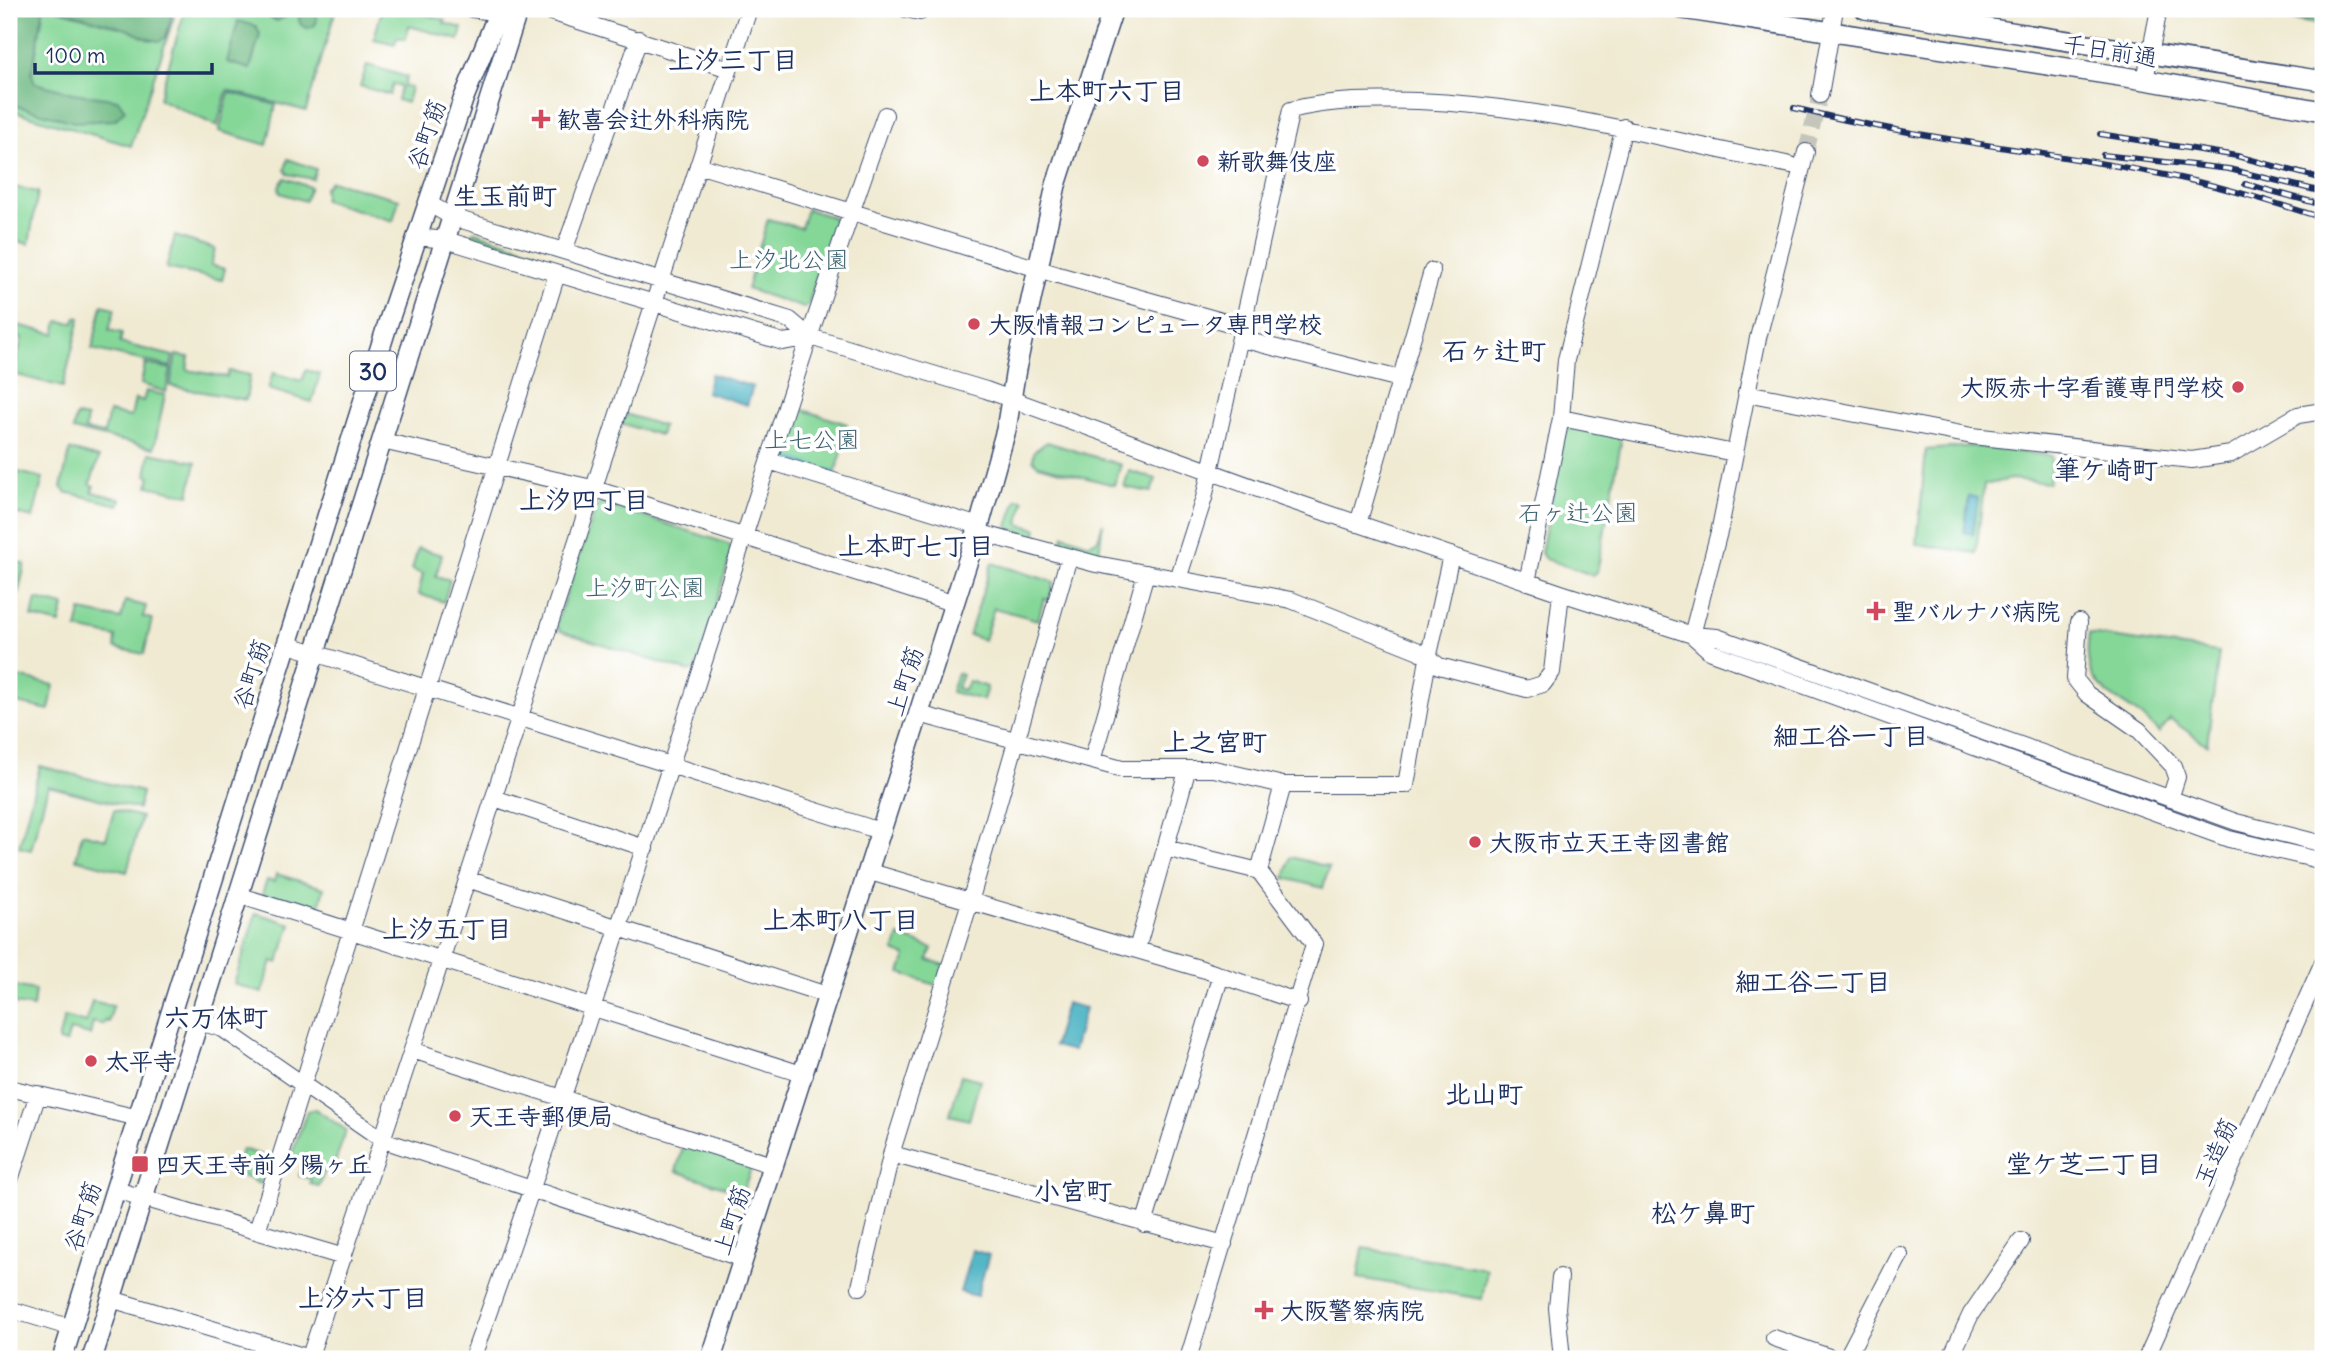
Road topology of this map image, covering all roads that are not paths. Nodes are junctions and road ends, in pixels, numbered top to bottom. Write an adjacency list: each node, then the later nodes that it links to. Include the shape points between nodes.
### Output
1 (486, 9): 25 (main road, 谷町筋 / 30, via 463,100)
2 (518, 9): 18 (main road, 谷町筋 / 30)
3 (527, 9): 18 (main road, 30)
4 (541, 9): 12 (street)
5 (749, 9): 14 (street)
6 (1113, 9): 31 (main road, 上町筋, via 1056,185)
7 (1682, 9): 11 (main road, 千日前通)
8 (1835, 9): 11 (street)
9 (1865, 9): 13 (main road, 千日前通)
10 (2159, 9): 13 (street)
11 (1832, 32): 15 (main road, 千日前通); 17 (street)
12 (639, 39): 14 (street); 30 (street)
13 (2151, 52): 15 (street); 16 (main road, 千日前通)
14 (729, 69): 23 (street)
15 (2145, 80): 19 (main road, 千日前通)
16 (2323, 81)
17 (1820, 95)
18 (486, 109): 27 (main road, 谷町筋 / 30)
19 (2323, 111)
20 (885, 115): 26 (street)
21 (1624, 127): 24 (street); 36 (street, via 1513,107 1445,102 1329,100 1291,110); 42 (street, via 1569,348)
22 (1806, 152): 39 (street)
23 (698, 165): 26 (street); 34 (street)
24 (1791, 165)
25 (428, 203): 27 (street); 28 (main road, 谷町筋 / 30)
26 (851, 212): 31 (street); 37 (street)
27 (452, 217): 29 (main road, 谷町筋 / 30); 30 (street)
28 (417, 237): 29 (street); 61 (main road, 谷町筋 / 30)
29 (446, 240): 33 (street); 43 (main road, 谷町筋 / 30)
30 (564, 251): 34 (street)
31 (1037, 268): 36 (street); 40 (main road, 上町筋)
32 (1433, 271): 38 (street)
33 (557, 274): 35 (street); 46 (street)
34 (659, 280): 35 (street); 37 (street, via 790,320)
35 (652, 304): 37 (street, via 783,342); 48 (street)
36 (1242, 333): 38 (street); 47 (street)
37 (810, 337): 40 (street); 45 (street)
38 (1400, 379): 49 (street)
39 (1746, 393): 41 (street, via 1972,436 2192,460 2231,454 2298,415); 44 (street)
40 (1011, 400): 47 (street); 50 (main road, 上町筋)
41 (2323, 411)
42 (1561, 418): 44 (street); 56 (street)
43 (382, 441): 46 (street); 62 (main road, 谷町筋 / 30)
44 (1734, 453): 60 (street)
45 (769, 461): 50 (street); 51 (street)
46 (495, 467): 48 (street); 64 (street)
47 (1209, 471): 49 (street); 55 (street)
48 (592, 488): 51 (street); 66 (street)
49 (1358, 524): 52 (street)
50 (978, 529): 53 (street); 58 (main road, 上町筋)
51 (745, 538): 58 (street); 69 (street)
52 (1451, 555): 56 (street); 63 (street)
53 (1069, 557): 54 (street); 67 (street)
54 (1146, 573): 55 (street); 68 (street)
55 (1178, 579): 63 (street, via 1291,600 1419,651)
56 (1527, 582): 57 (street)
57 (1561, 593): 60 (street); 63 (street, via 1552,672 1543,684 1527,689 1439,666)
58 (954, 604): 65 (main road, 上町筋)
59 (2079, 622): 73 (street, via 2075,679 2087,694 2139,730 2173,766 2177,777)
60 (1692, 635): 73 (street, via 1717,637); 78 (street, via 1711,652 2002,759 2229,839)
61 (286, 644): 62 (street); 93 (main road, 谷町筋 / 30)
62 (315, 653): 64 (street); 82 (main road, 谷町筋 / 30)
63 (1428, 659): 71 (street, via 1406,785)
64 (427, 688): 66 (street); 85 (street)
65 (919, 714): 67 (street); 74 (main road, 上町筋)
66 (519, 717): 69 (street); 72 (street)
67 (1017, 740): 68 (street); 83 (street)
68 (1092, 761): 70 (street, via 1122,769)
69 (673, 765): 74 (street); 76 (street)
70 (1187, 771): 71 (street, via 1214,769); 77 (street)
71 (1283, 785): 80 (street)
72 (494, 798): 76 (street); 81 (street)
73 (2170, 799): 75 (street, via 2235,822)
74 (880, 831): 79 (main road, 上町筋)
75 (2323, 844)
76 (645, 848): 84 (street)
77 (1164, 848): 80 (street); 86 (street)
78 (2323, 861)
79 (867, 871): 83 (street); 90 (main road, 上町筋)
80 (1259, 871): 91 (street, via 1314,944)
81 (467, 879): 84 (street); 87 (street)
82 (238, 895): 85 (street); 94 (main road, 谷町筋 / 30)
83 (971, 902): 86 (street); 103 (street)
84 (619, 929): 90 (street); 92 (street)
85 (352, 933): 87 (street); 97 (street)
86 (1137, 949): 89 (street)
87 (440, 961): 92 (street); 95 (street)
88 (2323, 962): 132 (street, 玉造筋)
89 (1221, 975): 91 (street); 109 (street)
90 (830, 996): 96 (main road, 上町筋)
91 (1299, 1002): 112 (street)
92 (593, 1008): 96 (street); 100 (street)
93 (171, 1013): 94 (street); 101 (main road, 谷町筋 / 30)
94 (198, 1021): 97 (street, via 223,1029); 108 (main road, 谷町筋 / 30)
95 (412, 1050): 100 (street); 102 (street)
96 (805, 1075): 104 (main road, 上町筋)
97 (304, 1086): 102 (street); 110 (street)
98 (9, 1088): 99 (street)
99 (38, 1094): 101 (street); 105 (street)
100 (562, 1098): 104 (street); 107 (street)
101 (139, 1118): 106 (main road, 谷町筋 / 30)
102 (383, 1140): 107 (street); 114 (street)
103 (892, 1151): 109 (street); 117 (street)
104 (775, 1166): 115 (main road, 上町筋)
105 (9, 1183)
106 (116, 1190): 108 (street); 120 (main road, 谷町筋 / 30)
107 (531, 1191): 115 (street); 125 (street)
108 (143, 1198): 110 (street); 118 (main road, 谷町筋 / 30)
109 (1144, 1224): 112 (street)
110 (257, 1231): 114 (street)
111 (2021, 1241): 131 (street, via 1971,1314)
112 (1224, 1244): 127 (street)
113 (1900, 1255): 130 (street)
114 (344, 1257): 124 (street)
115 (744, 1259): 126 (main road, 上町筋)
116 (1560, 1277): 128 (street, via 1557,1308)
117 (860, 1287)
118 (111, 1299): 123 (main road, 谷町筋 / 30); 124 (street)
119 (9, 1309): 120 (street)
120 (72, 1328): 122 (main road, 谷町筋 / 30)
121 (1774, 1338): 129 (street)
122 (62, 1359)
123 (92, 1359)
124 (310, 1359)
125 (472, 1359)
126 (711, 1359)
127 (1188, 1359)
128 (1562, 1359)
129 (1835, 1359)
130 (1846, 1359)
131 (1950, 1359)
132 (2146, 1359)

